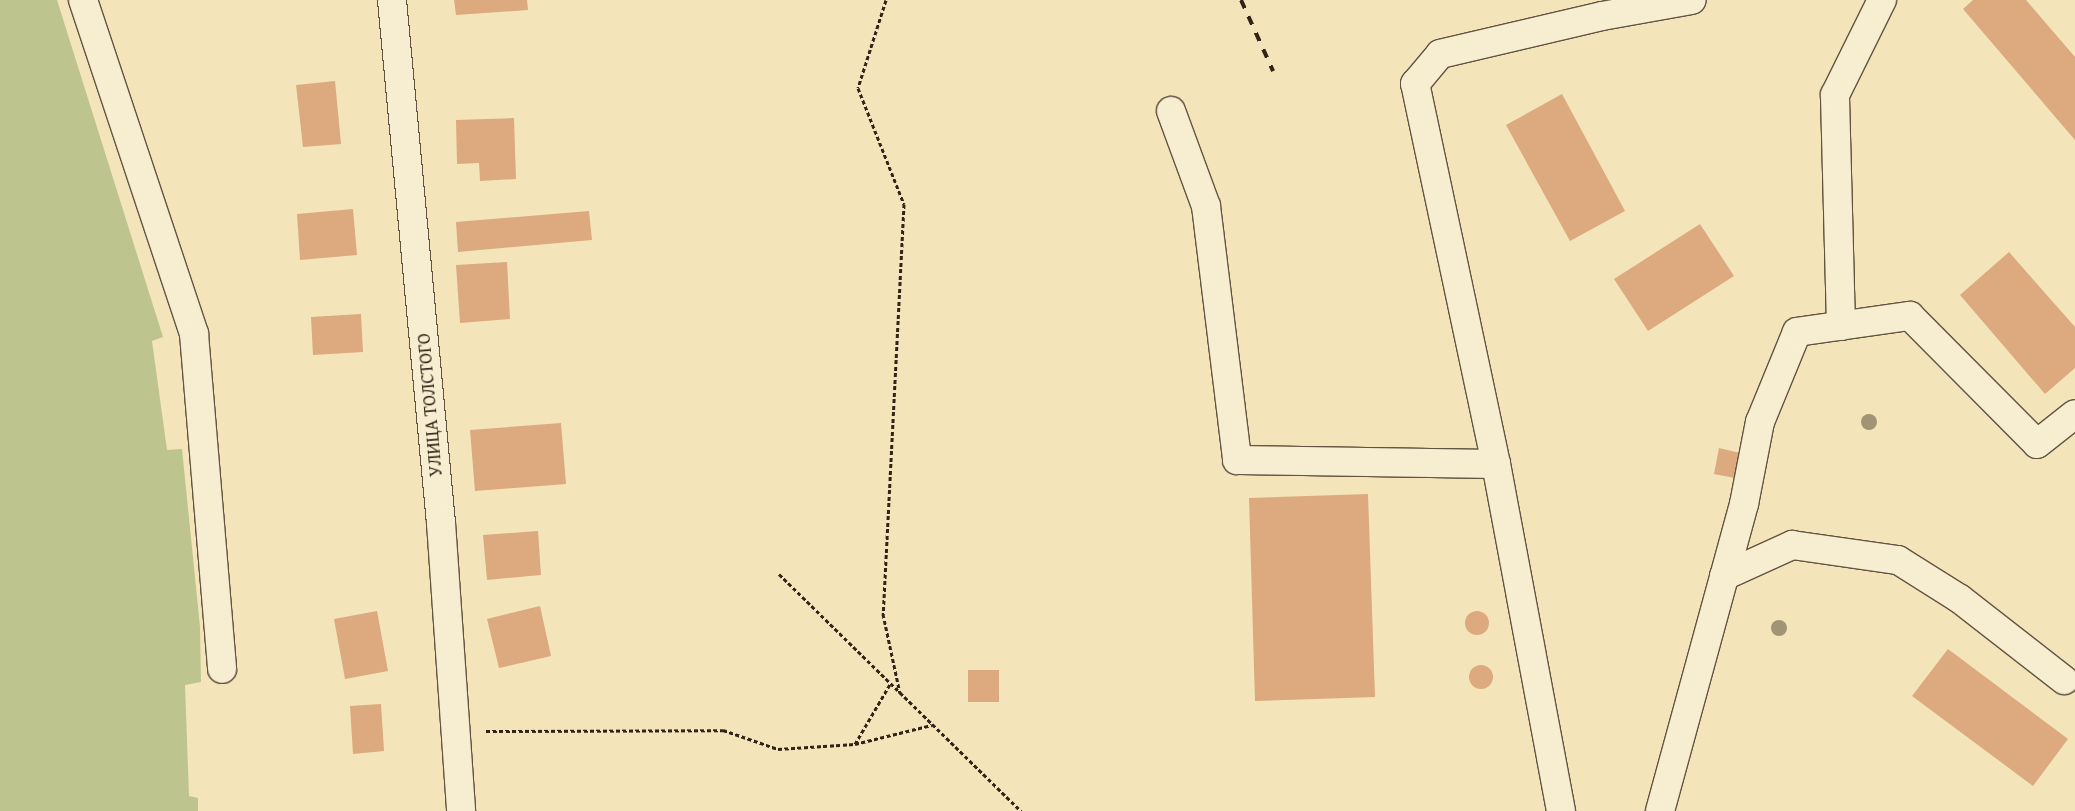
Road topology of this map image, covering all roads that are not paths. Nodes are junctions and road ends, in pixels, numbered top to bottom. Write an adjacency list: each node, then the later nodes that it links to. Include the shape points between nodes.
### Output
1 (83, 0): 10 (street, via 194,334)
2 (392, 0): 12 (street, УЛИЦА ТОЛСТОГО, via 440,523)
3 (1692, 0): 8 (street, via 1602,16 1440,54 1415,84)
4 (1882, 0): 6 (street, via 1835,95)
5 (1171, 111): 8 (street, via 1206,206 1238,460)
6 (1841, 326): 7 (street, via 1910,316 2036,444); 9 (street, via 1796,332 1760,422 1744,504)
7 (2075, 414)
8 (1496, 464): 13 (street)
9 (1724, 576): 11 (street, via 1792,545 1898,560 1960,599); 14 (street)
10 (222, 669)
11 (2064, 680)
12 (461, 811)
13 (1560, 811)
14 (1660, 811)

